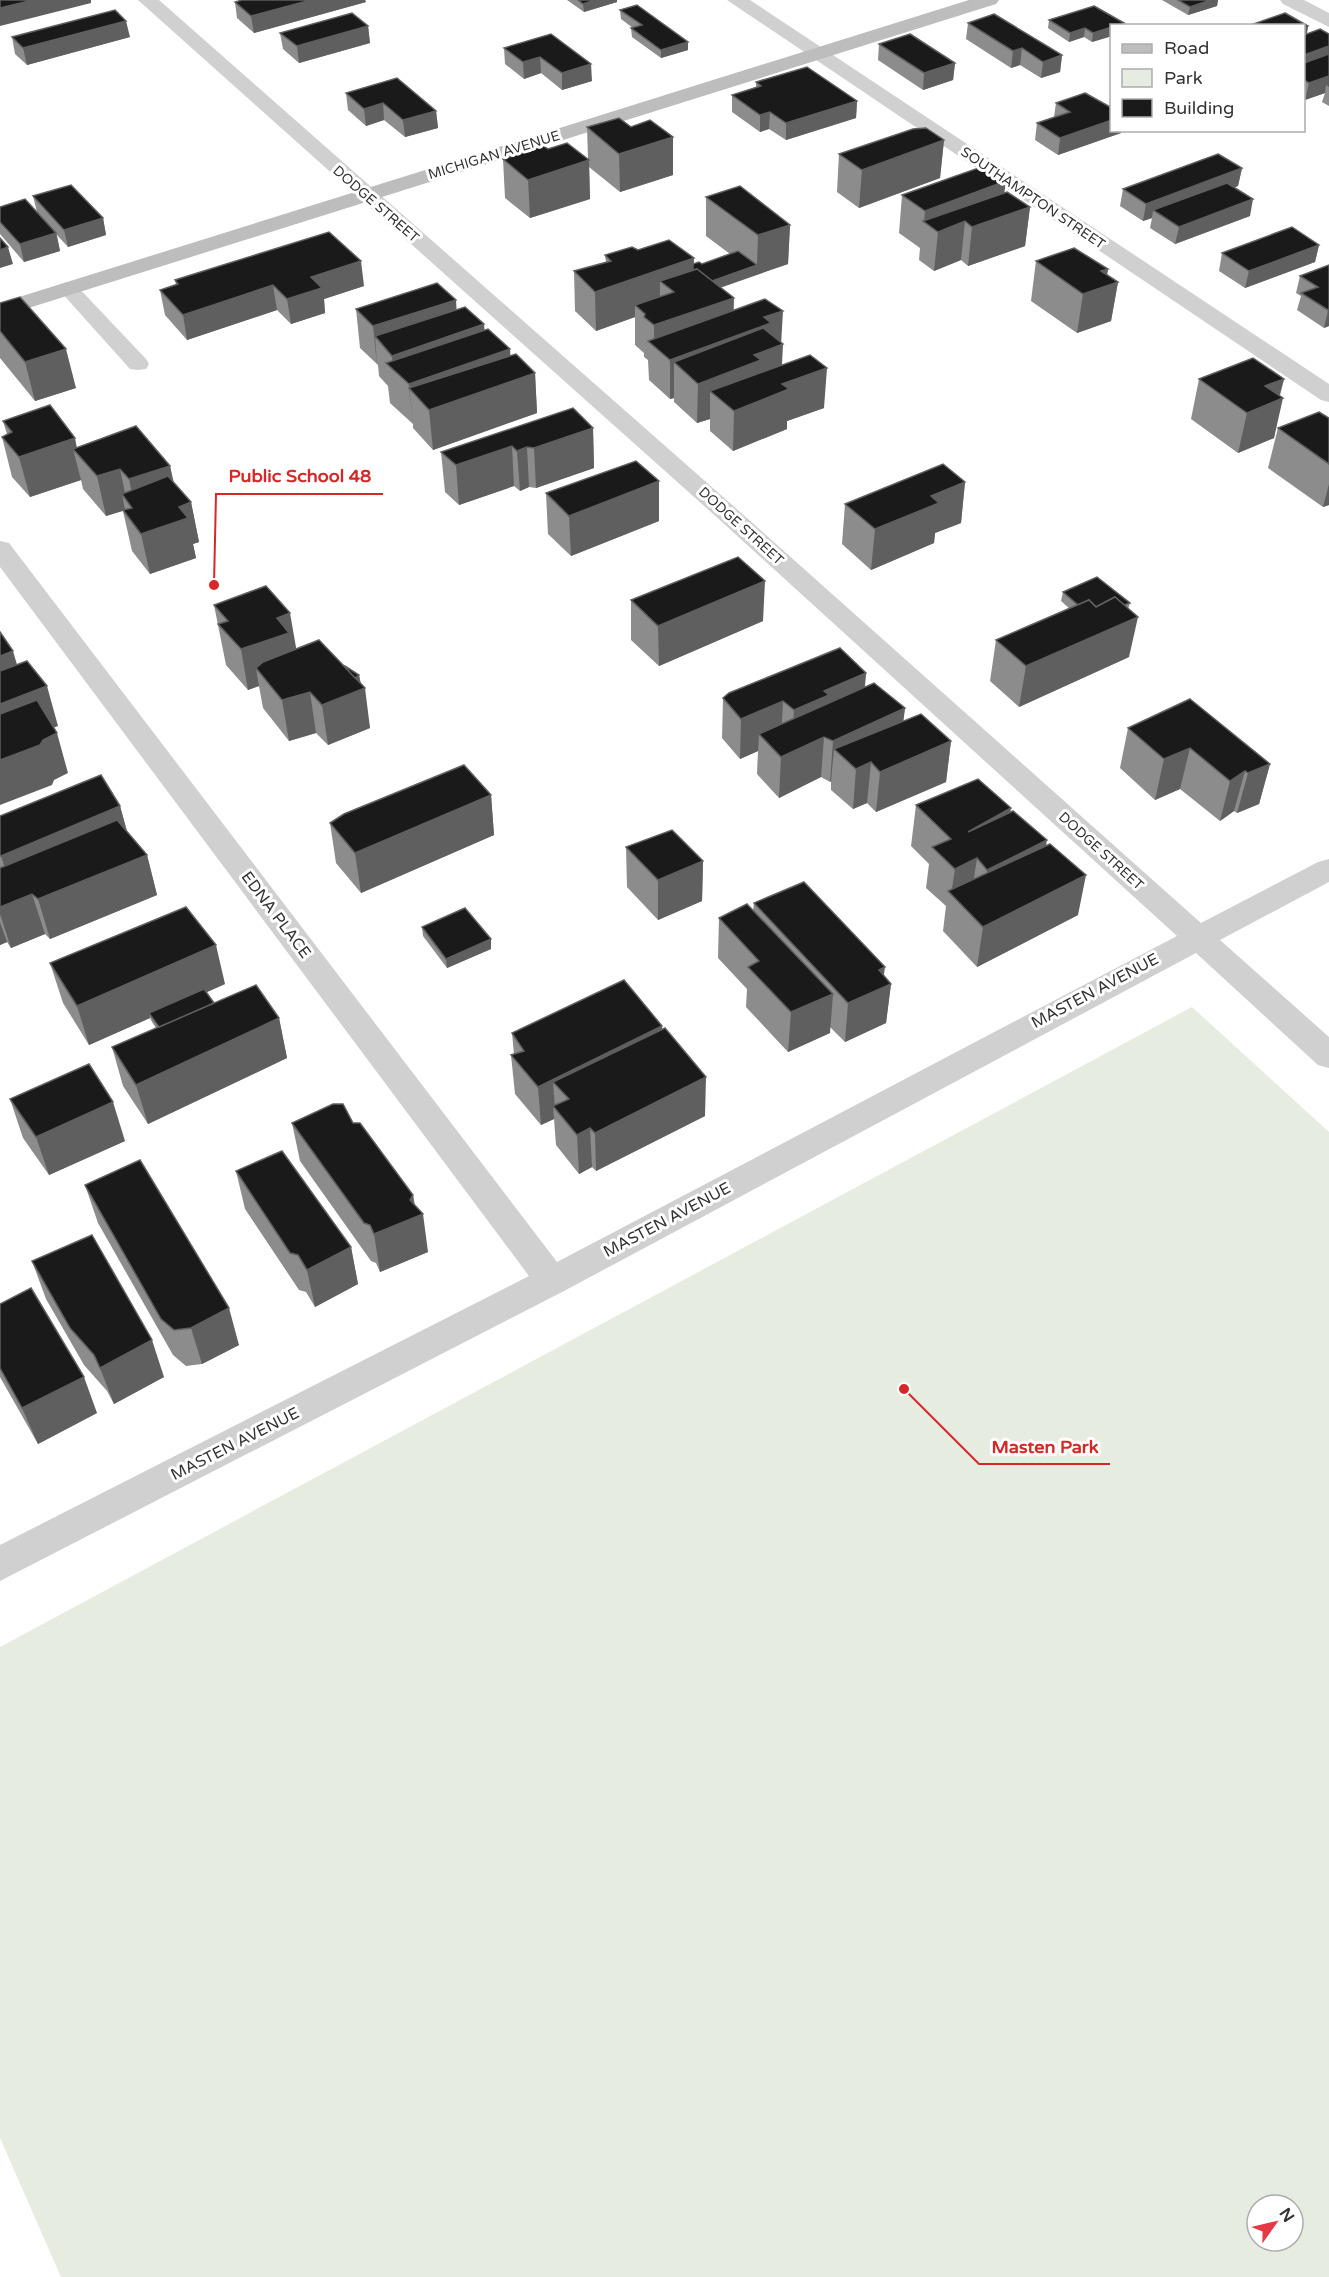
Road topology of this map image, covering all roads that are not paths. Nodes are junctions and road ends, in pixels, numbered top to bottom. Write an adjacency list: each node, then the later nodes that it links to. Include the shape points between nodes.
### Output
1 (148, 0): 7 (street, DODGE STREET)
2 (737, 0): 6 (street, SOUTHAMPTON STREET)
3 (989, 0): 6 (street, MICHIGAN AVENUE)
4 (1290, 0): 5 (street)
5 (1329, 21)
6 (817, 54): 7 (street, MICHIGAN AVENUE); 11 (street, SOUTHAMPTON STREET)
7 (366, 195): 8 (street, MICHIGAN AVENUE); 14 (street, DODGE STREET, via 730,516)
8 (68, 288): 9 (street, MICHIGAN AVENUE); 10 (lane)
9 (0, 310)
10 (138, 364)
11 (1329, 395)
12 (0, 549): 16 (street, EDNA PLACE)
13 (1329, 869): 14 (street, MASTEN AVENUE)
14 (1196, 938): 15 (street, DODGE STREET); 16 (street, MASTEN AVENUE)
15 (1329, 1056)
16 (552, 1281): 17 (street, MASTEN AVENUE)
17 (0, 1564)

